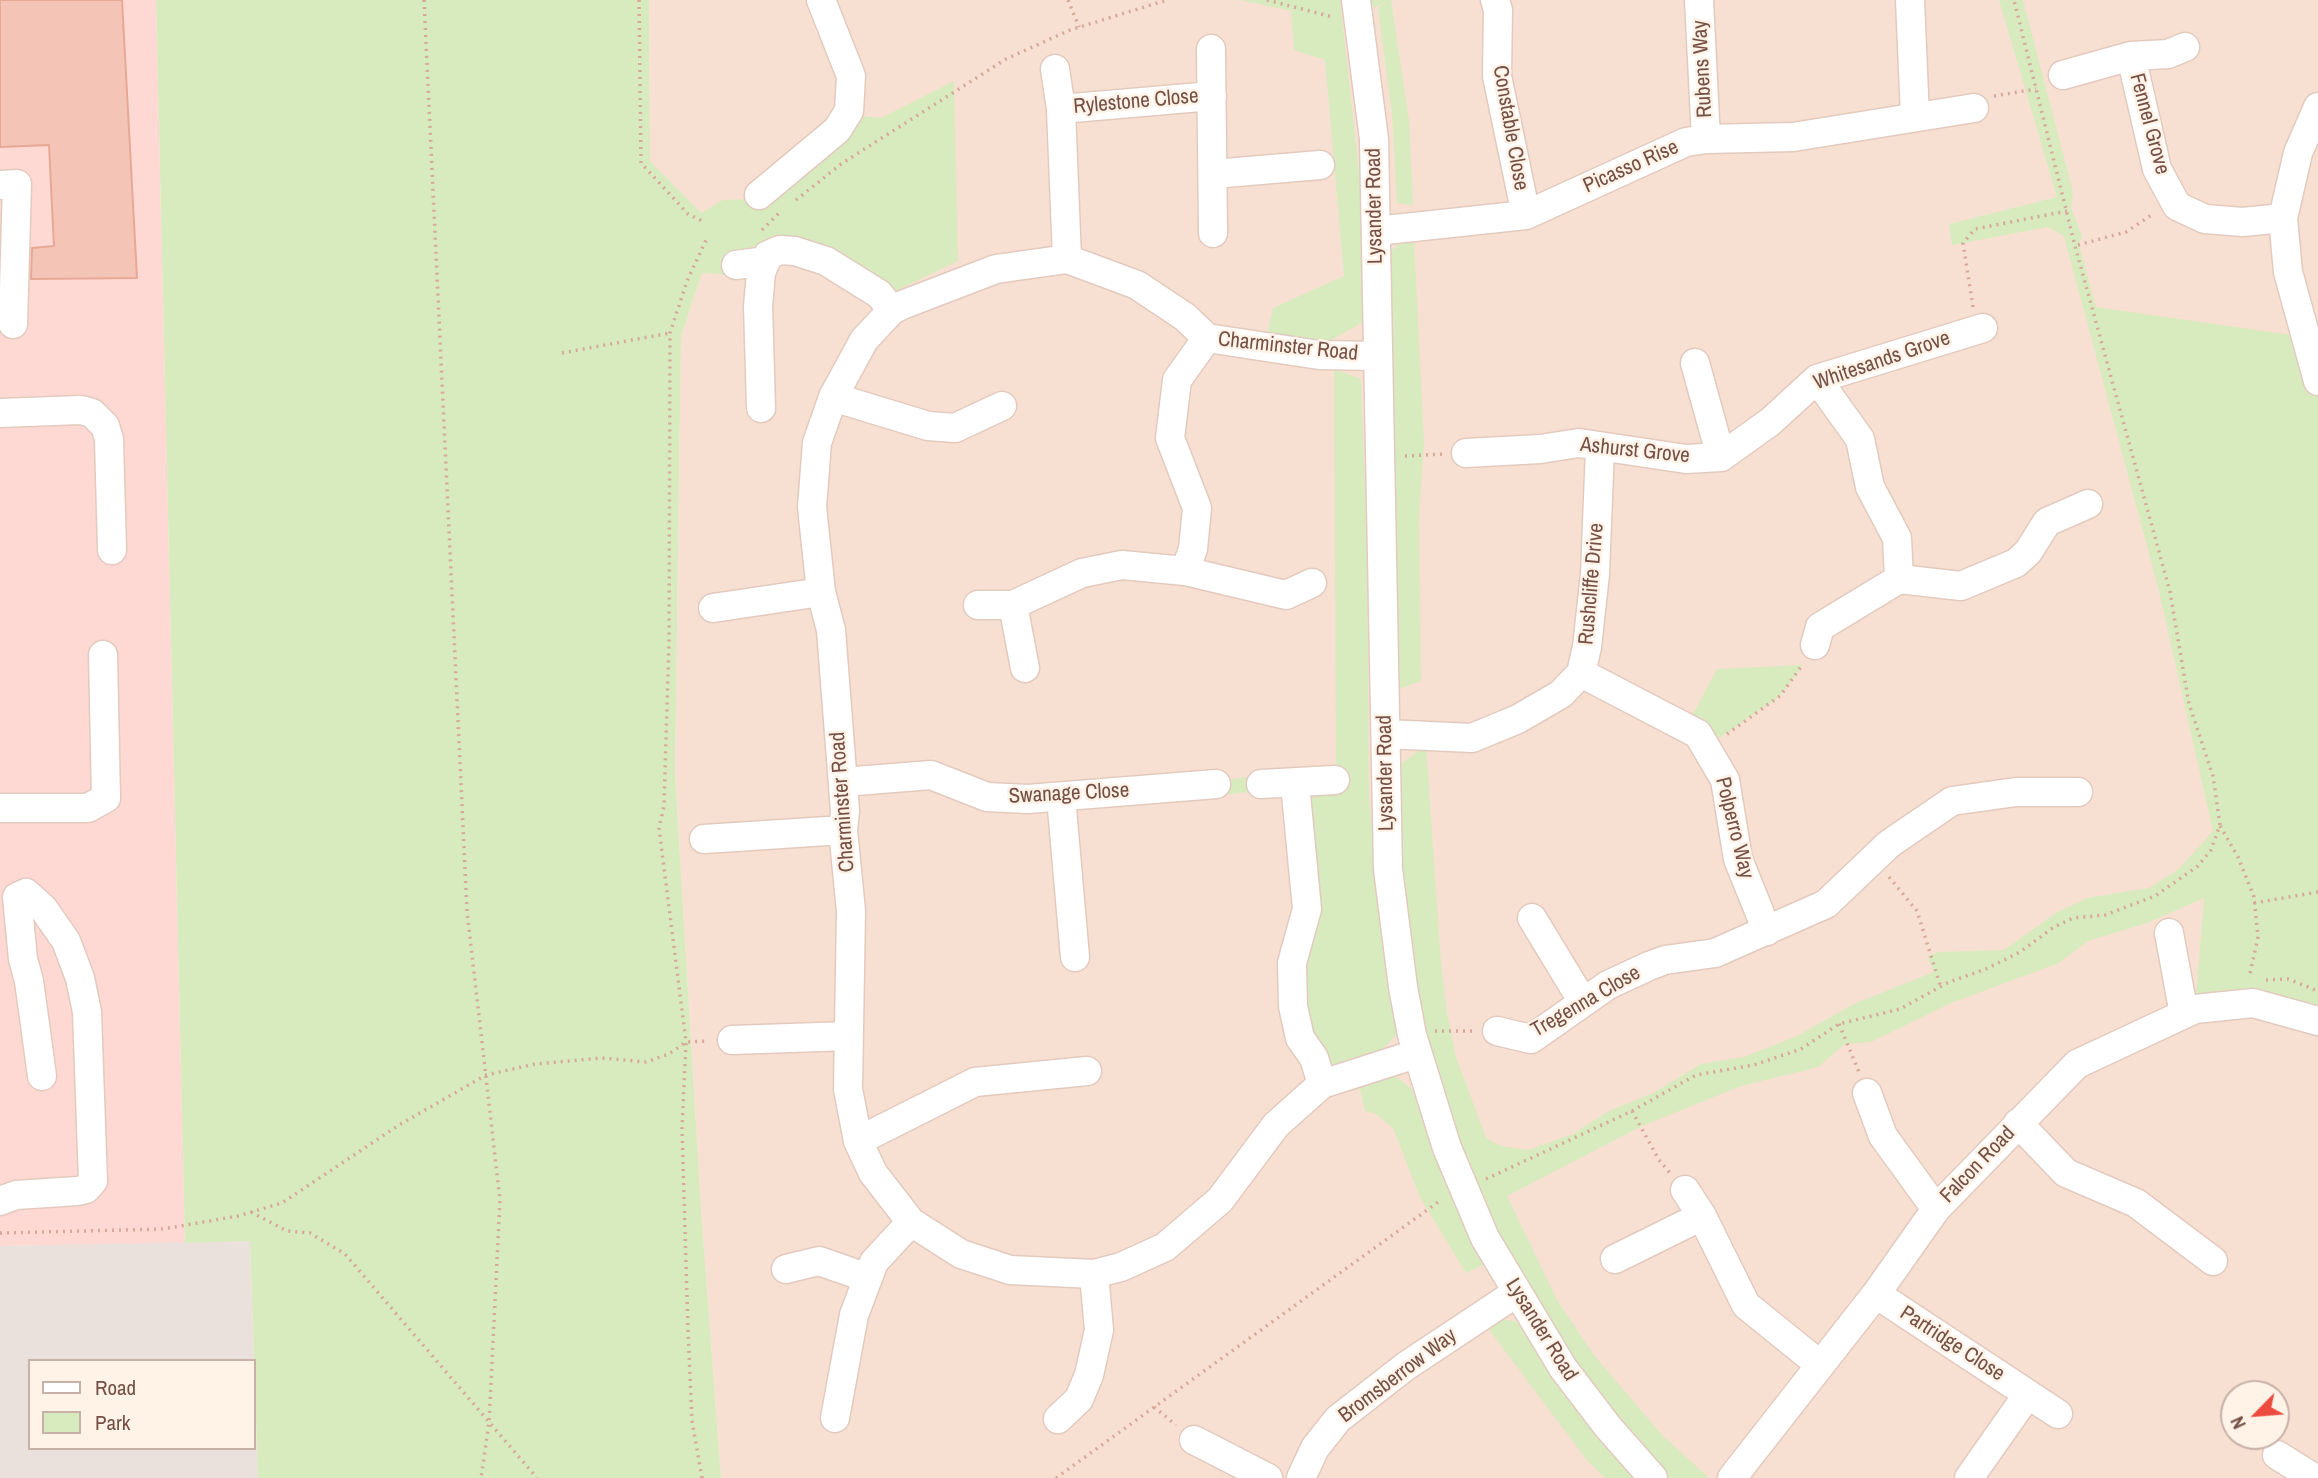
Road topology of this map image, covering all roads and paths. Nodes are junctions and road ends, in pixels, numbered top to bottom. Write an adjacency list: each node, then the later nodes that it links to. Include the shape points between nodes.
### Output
1 (424, 0): 104 (path, via 467,911)
2 (639, 0): 32 (path, via 640,163 688,214)
3 (821, 0): 27 (street, via 851,76 849,111 837,130)
4 (1068, 0): 12 (path)
5 (1167, 0): 12 (path)
6 (1267, 0): 11 (path, via 1331,16)
7 (1495, 0): 30 (street, Constable Close, via 1497,76)
8 (1699, 0): 23 (street, Rubens Way)
9 (1910, 0): 22 (street)
10 (2014, 0): 29 (path)
11 (1358, 10): 34 (street, Lysander Road, via 1374,139)
12 (1079, 27): 33 (path, via 1006,59 911,118 841,164)
13 (2185, 47): 15 (street, via 2168,54)
14 (1211, 49): 18 (street, Rylestone Close)
15 (2131, 56): 17 (street); 28 (street, Fennel Grove, via 2157,169)
16 (1055, 69): 21 (street, Rylestone Close)
17 (2063, 75)
18 (1212, 96): 21 (street, Rylestone Close); 25 (street, Rylestone Close)
19 (2318, 107): 31 (street, via 2298,153)
20 (1974, 108): 22 (street, Picasso Rise)
21 (1061, 109): 38 (street, Rylestone Close)
22 (1915, 117): 23 (street, Picasso Rise, via 1793,137)
23 (1706, 139): 30 (street, Picasso Rise, via 1686,142)
24 (1320, 165): 25 (street)
25 (1213, 174): 35 (street, Rylestone Close)
26 (0, 185): 42 (street, via 17,184)
27 (759, 195)
28 (2175, 201): 31 (street, Fennel Grove, via 2205,219); 37 (path, via 2126,232)
29 (2067, 211): 43 (path, via 1975,229 1963,243); 82 (path, via 2170,592 2189,704 2213,776)
30 (1526, 215): 34 (street, Picasso Rise)
31 (2283, 218): 50 (street, via 2288,272)
32 (702, 221)
33 (763, 229)
34 (1376, 231): 47 (street, Lysander Road)
35 (1213, 233)
36 (707, 238): 44 (path)
37 (2078, 245)
38 (1067, 259): 41 (street, Charminster Road, via 996,269); 45 (street, Charminster Road, via 1137,285)
39 (766, 261): 40 (street); 41 (street, via 780,250 826,261 879,294); 53 (street, via 758,306)
40 (736, 265)
41 (892, 310): 51 (street, Charminster Road, via 864,340)
42 (13, 324)
43 (1980, 329): 49 (street, Whitesands Grove)
44 (670, 333): 46 (path); 101 (path, via 668,641 664,806 659,828)
45 (1207, 338): 47 (street, Charminster Road, via 1319,355); 61 (street, via 1177,380 1170,438 1197,508 1193,549)
46 (562, 353)
47 (1378, 356): 72 (street, Lysander Road)
48 (1695, 363): 58 (street)
49 (1817, 379): 58 (street, Whitesands Grove, via 1770,422); 62 (street, via 1860,439 1870,487 1897,538)
50 (2318, 381)
51 (833, 397): 52 (street, via 929,426 954,428); 64 (street, Charminster Road, via 817,443 812,507)
52 (1002, 406)
53 (761, 408)
54 (0, 413): 60 (street, via 80,411 92,413 105,426)
55 (1600, 448): 56 (street, Ashurst Grove, via 1579,443); 58 (street, Ashurst Grove, via 1686,458); 71 (street, Rushcliffe Drive, via 1595,575)
56 (1466, 453): 57 (path)
57 (1404, 456)
58 (1721, 457)
59 (2088, 504): 62 (street, via 2047,522 2016,563 1961,586)
60 (112, 550)
61 (1185, 571): 63 (street, via 1286,595); 66 (street, via 1122,565 1095,570)
62 (1899, 579): 68 (street, via 1820,627)
63 (1312, 583)
64 (821, 592): 67 (street); 75 (street, Charminster Road, via 831,630)
65 (978, 605): 66 (street)
66 (1013, 605): 70 (street)
67 (713, 608)
68 (1815, 645): 73 (path, via 1780,696)
69 (103, 655): 81 (street, via 106,798 88,808)
70 (1025, 668)
71 (1581, 673): 72 (street, Rushcliffe Drive, via 1561,694 1472,738); 73 (street, Polperro Way, via 1692,730)
72 (1386, 734): 102 (street, Lysander Road, via 1388,869)
73 (1706, 747): 89 (street, Polperro Way, via 1726,780 1738,859)
74 (1335, 780): 77 (street)
75 (843, 782): 80 (street, Swanage Close, via 931,775 987,797); 83 (street, Charminster Road)
76 (1261, 784): 77 (street)
77 (1295, 784): 106 (street, via 1307,909 1292,963 1293,1006 1300,1038 1314,1058)
78 (1216, 785): 80 (street, Swanage Close)
79 (2078, 792): 85 (street, Tregenna Close, via 2015,792 1952,801)
80 (1061, 796): 91 (street)
81 (0, 808)
82 (2220, 825): 87 (path, via 2238,857); 93 (path, via 2211,850 2198,866 2155,896 2105,915 2063,922 2020,952)
83 (843, 830): 84 (street); 99 (street, Charminster Road, via 851,911)
84 (704, 839)
85 (1874, 858): 89 (street, Tregenna Close, via 1826,904); 93 (path, via 1917,911)
86 (2318, 892): 87 (path)
87 (2254, 903): 92 (path, via 2258,937)
88 (1532, 918): 94 (street)
89 (1760, 933): 94 (street, Tregenna Close, via 1715,953 1649,966)
90 (2169, 933): 95 (street)
91 (1075, 957)
92 (2248, 983)
93 (1941, 988): 97 (path, via 1900,1009)
94 (1583, 1002): 98 (street, Tregenna Close, via 1531,1039)
95 (2184, 1014): 96 (street, Falcon Road, via 2253,1003); 109 (street, Falcon Road, via 2077,1064)
96 (2318, 1021)
97 (1839, 1024): 107 (path); 108 (path, via 1801,1049 1754,1065 1696,1074)
98 (1497, 1031): 102 (path, via 1437,1031)
99 (848, 1036): 100 (street); 110 (street, Charminster Road, via 848,1089)
100 (732, 1040)
101 (686, 1042): 104 (path, via 646,1062 602,1058 535,1063); 136 (path, via 682,1129 688,1317 692,1421)
102 (1414, 1045): 106 (street, Charminster Road); 111 (street, Lysander Road)
103 (1087, 1072): 110 (street, via 975,1082)
104 (486, 1075): 115 (path, via 399,1125 282,1202); 131 (path, via 500,1200)
105 (42, 1076): 113 (street, via 23,959 18,897 26,893 66,941 80,978 87,1012 93,1181 78,1191 16,1195)
106 (1322, 1084): 122 (street, Charminster Road, via 1276,1125 1220,1200 1165,1247)
107 (1867, 1093): 114 (street, via 1883,1136)
108 (1632, 1111): 111 (path); 112 (path, via 1659,1160)
109 (2018, 1123): 114 (street, Falcon Road); 120 (street, via 2066,1173 2136,1203)
110 (858, 1141): 117 (street, Charminster Road, via 873,1172)
111 (1463, 1190): 124 (street, Lysander Road); 137 (path, via 1441,1200)
112 (1685, 1190): 116 (street)
113 (0, 1201)
114 (1936, 1209): 125 (street, Falcon Road)
115 (250, 1212): 118 (path, via 163,1229); 131 (path, via 286,1231 310,1233 345,1254)
116 (1702, 1216): 119 (street); 126 (street, via 1746,1305)
117 (911, 1222): 122 (street, Charminster Road, via 961,1254 1010,1270); 123 (street, via 874,1262)
118 (0, 1233)
119 (1615, 1259)
120 (2213, 1261)
121 (786, 1269): 123 (street, via 819,1261)
122 (1094, 1274): 130 (street, via 1099,1330 1089,1375 1079,1399)
123 (868, 1278): 129 (street, via 854,1315)
124 (1516, 1293): 139 (street, Bromsberrow Way, via 1406,1366 1338,1419 1315,1447); 140 (street, Lysander Road, via 1583,1396)
125 (1876, 1294): 126 (street, Falcon Road); 127 (street, Partridge Close)
126 (1819, 1364): 141 (street, Falcon Road)
127 (2028, 1394): 128 (street, Partridge Close); 142 (street, Partridge Close)
128 (2058, 1414)
129 (835, 1418)
130 (1058, 1419)
131 (489, 1423): 134 (path); 135 (path)
132 (1194, 1440): 138 (street)
133 (2277, 1455): 143 (street)
134 (481, 1478)
135 (537, 1478)
136 (702, 1478)
137 (1056, 1478)
138 (1268, 1478)
139 (1301, 1478)
140 (1653, 1478)
141 (1732, 1478)
142 (1969, 1478)
143 (2314, 1478)

